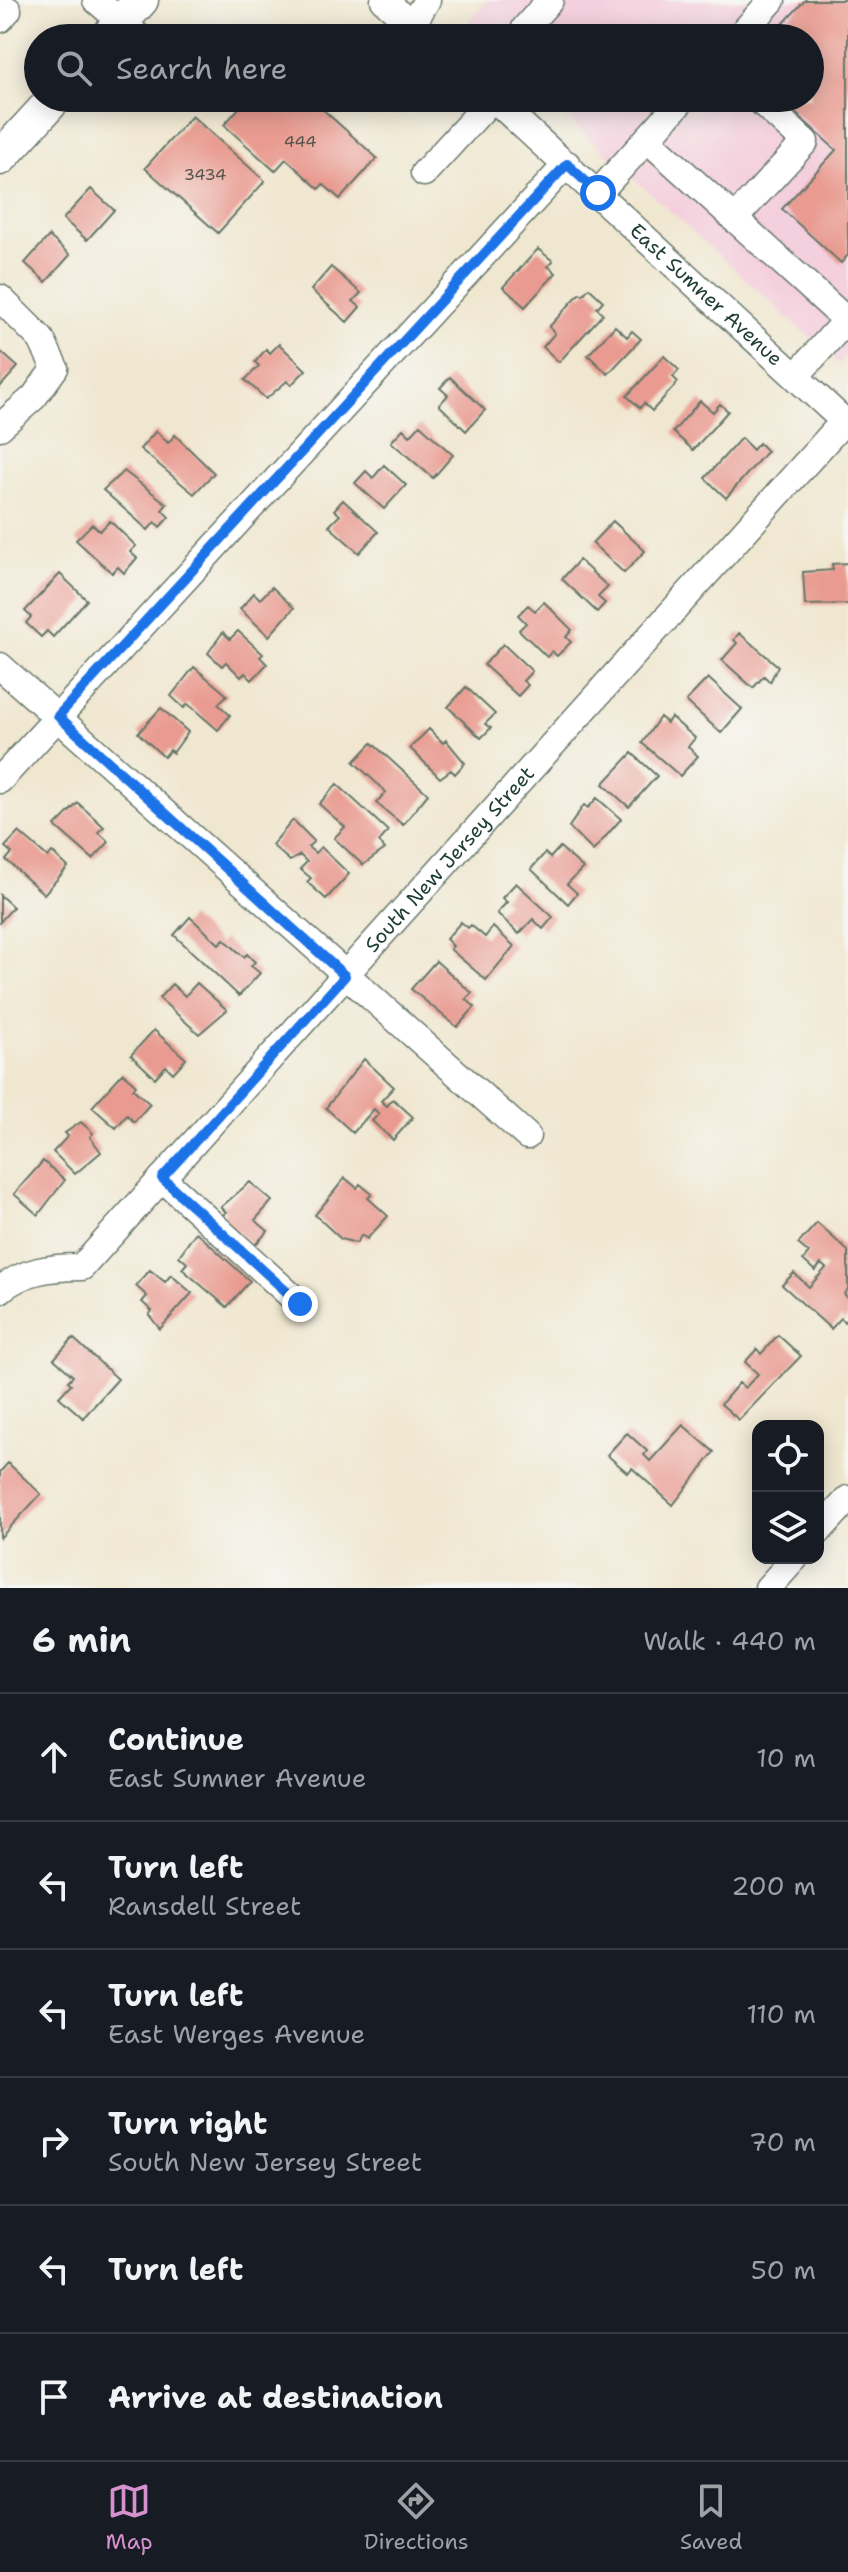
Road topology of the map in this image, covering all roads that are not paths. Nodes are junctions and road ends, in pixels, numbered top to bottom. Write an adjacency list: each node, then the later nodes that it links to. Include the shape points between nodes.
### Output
1 (384, 0): 5 (street)
2 (427, 0): 6 (street)
3 (550, 0): 7 (street)
4 (772, 0): 8 (street)
5 (411, 24)
6 (421, 24)
7 (529, 24)
8 (751, 24)
9 (42, 112): 15 (main road)
10 (480, 112): 17 (street)
11 (509, 112): 16 (street, East Sumner Avenue)
12 (671, 112): 14 (street)
13 (772, 112): 19 (street, via 805,142)
14 (647, 139): 18 (street); 19 (street)
15 (0, 158)
16 (567, 164): 18 (street, East Sumner Avenue); 26 (street)
17 (424, 173)
18 (598, 193): 22 (street, East Sumner Avenue)
19 (734, 219): 21 (street)
20 (0, 298): 24 (street, via 41,339 55,368 34,397)
21 (847, 319): 22 (street)
22 (796, 376): 23 (street, East Sumner Avenue)
23 (846, 423): 28 (street, South New Jersey Street)
24 (0, 427)
25 (0, 666): 26 (street)
26 (58, 716): 27 (street); 28 (street)
27 (0, 780)
28 (345, 976): 29 (street); 30 (street, South New Jersey Street)
29 (527, 1136)
30 (162, 1178): 31 (street, South New Jersey Street, via 82,1267 53,1267 14,1278); 32 (street)
31 (0, 1290)
32 (300, 1304)
33 (848, 1499): 34 (street)
34 (824, 1525)
35 (790, 1564): 36 (street)
36 (768, 1588)

